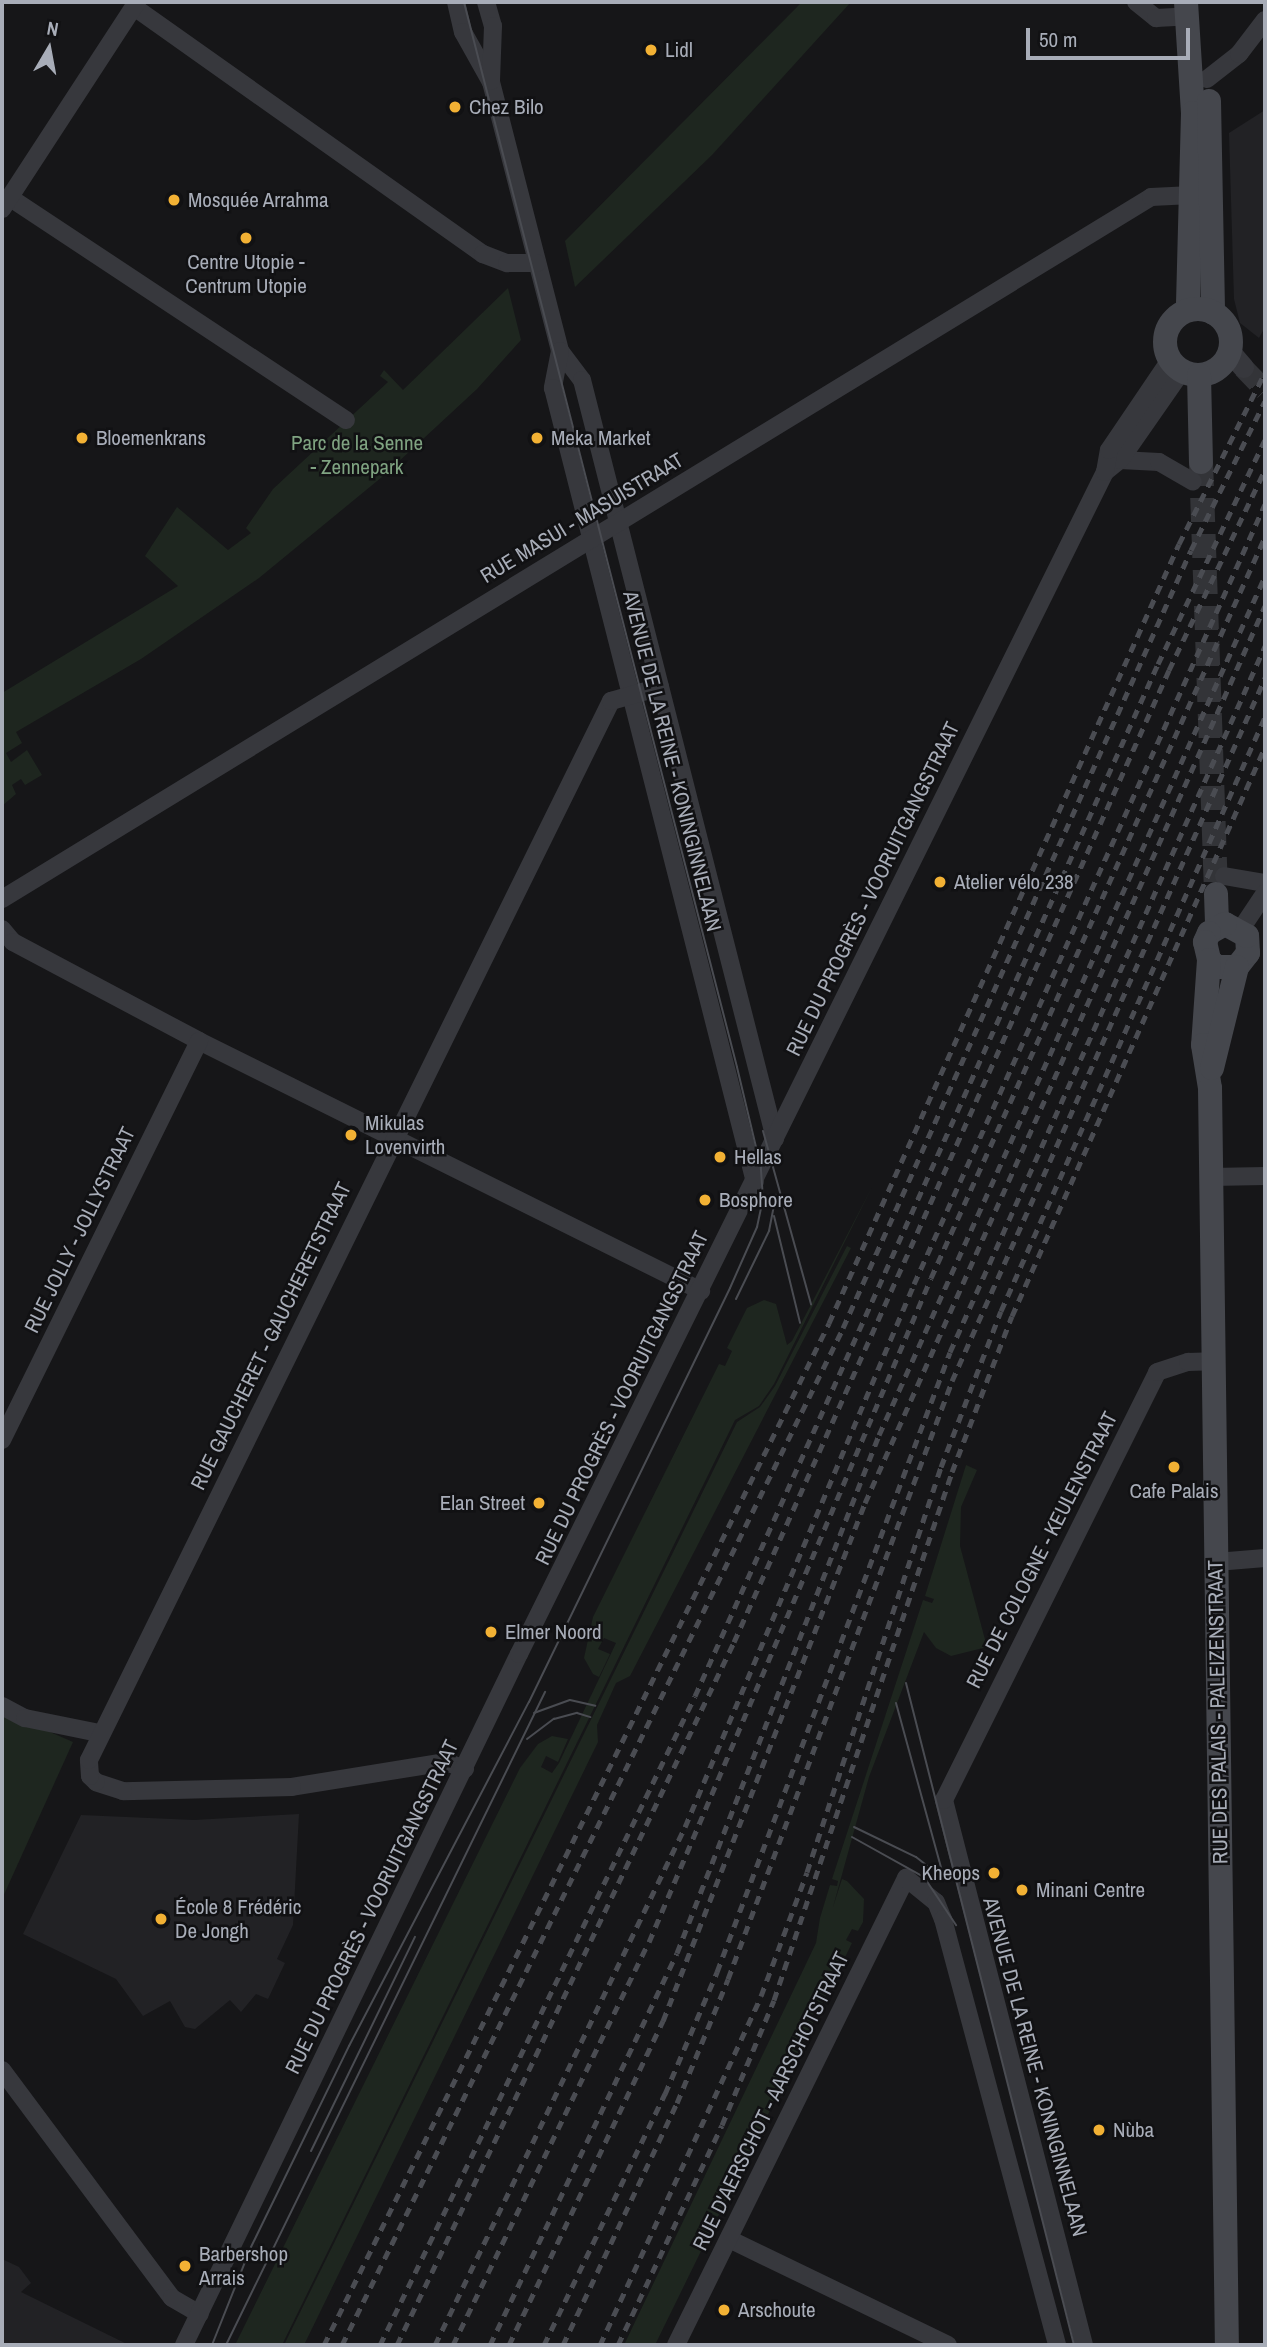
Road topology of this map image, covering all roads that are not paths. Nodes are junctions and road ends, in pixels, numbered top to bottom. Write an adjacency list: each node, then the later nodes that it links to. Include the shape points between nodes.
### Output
1 (456, 2): 8 (street, AVENUE DE LA REINE - KONINGINNELAAN, via 463,32)
2 (486, 2): 8 (street, AVENUE DE LA REINE - KONINGINNELAAN, via 493,26)
3 (1136, 2): 5 (street, via 1156,18)
4 (135, 5): 10 (street); 12 (street, via 483,254 507,263)
5 (1188, 9): 7 (main road, via 1199,32); 9 (main road)
6 (1265, 19): 7 (street, via 1239,54)
7 (1207, 79): 11 (main road)
8 (491, 82): 12 (street, AVENUE DE LA REINE - KONINGINNELAAN)
9 (1192, 195): 11 (main road, via 1204,204); 13 (main road); 21 (street, RUE MASUI - MASUISTRAAT, via 1151,197)
10 (6, 203): 17 (street)
11 (1212, 220): 14 (main road)
12 (537, 263): 15 (street, AVENUE DE LA REINE - KONINGINNELAAN)
13 (1188, 310): 14 (main road); 16 (main road, via 1167,331)
14 (1213, 313): 16 (main road, via 1225,323 1237,360)
15 (560, 351): 21 (street, AVENUE DE LA REINE - KONINGINNELAAN, via 582,380); 22 (street, AVENUE DE LA REINE - KONINGINNELAAN, via 553,387)
16 (1184, 369): 18 (street, RUE DU PROGRÈS - VOORUITGANGSTRAAT); 19 (street, RUE DU PROGRÈS - VOORUITGANGSTRAAT, via 1109,450); 20 (main road)
17 (346, 420)
18 (1120, 460): 19 (street, RUE DU PROGRÈS - VOORUITGANGSTRAAT); 20 (street, via 1159,462)
19 (1105, 472): 36 (street, RUE DU PROGRÈS - VOORUITGANGSTRAAT)
20 (1197, 472)
21 (618, 520): 22 (street, RUE MASUI - MASUISTRAAT); 23 (street, AVENUE DE LA REINE - KONINGINNELAAN)
22 (593, 540): 24 (street, AVENUE DE LA REINE - KONINGINNELAAN); 28 (street, RUE MASUI - MASUISTRAAT)
23 (660, 687): 24 (street, RUE GAUCHERET - GAUCHERETSTRAAT); 36 (street, AVENUE DE LA REINE - KONINGINNELAAN)
24 (630, 696): 35 (street, RUE GAUCHERET - GAUCHERETSTRAAT, via 611,701); 39 (street, AVENUE DE LA REINE - KONINGINNELAAN)
25 (1265, 883): 26 (street)
26 (1220, 885): 29 (main road, RUE DES PALAIS - PALEIZENSTRAAT)
27 (1265, 893): 29 (street)
28 (2, 899)
29 (1229, 928): 31 (main road, RUE DES PALAIS - PALEIZENSTRAAT, via 1205,942); 32 (main road, RUE DES PALAIS - PALEIZENSTRAAT, via 1248,953)
30 (2, 929): 33 (street, via 13,942)
31 (1209, 960): 32 (main road, via 1217,967); 34 (main road, RUE DES PALAIS - PALEIZENSTRAAT, via 1203,1045)
32 (1237, 967): 34 (main road, RUE DES PALAIS - PALEIZENSTRAAT)
33 (199, 1041): 35 (street); 42 (street, RUE JOLLY - JOLLYSTRAAT)
34 (1209, 1079): 38 (main road, RUE DES PALAIS - PALEIZENSTRAAT)
35 (394, 1137): 40 (street); 46 (street, RUE GAUCHERET - GAUCHERETSTRAAT)
36 (775, 1139): 39 (street, RUE DU PROGRÈS - VOORUITGANGSTRAAT)
37 (1265, 1176): 38 (street)
38 (1211, 1177): 41 (main road, RUE DES PALAIS - PALEIZENSTRAAT)
39 (755, 1182): 40 (street, RUE DU PROGRÈS - VOORUITGANGSTRAAT)
40 (701, 1291): 47 (street, RUE DU PROGRÈS - VOORUITGANGSTRAAT)
41 (1212, 1361): 44 (main road, RUE DES PALAIS - PALEIZENSTRAAT); 48 (street, RUE DE COLOGNE - KEULENSTRAAT, via 1188,1362 1157,1372)
42 (2, 1440)
43 (1265, 1558): 44 (street)
44 (1216, 1562): 57 (main road, RUE DES PALAIS - PALEIZENSTRAAT)
45 (2, 1706): 46 (street, via 25,1718)
46 (99, 1733): 47 (street, RUE GAUCHERET - GAUCHERETSTRAAT, via 89,1760 90,1776 103,1788 192,1791 336,1782 446,1762)
47 (465, 1769): 51 (street, RUE DU PROGRÈS - VOORUITGANGSTRAAT)
48 (944, 1800): 56 (street, AVENUE DE LA REINE - KONINGINNELAAN)
49 (2, 2070): 51 (street, via 172,2298)
50 (729, 2239): 53 (street, RUE D'AERSCHOT - AARSCHOTSTRAAT); 54 (street); 55 (street, RUE D'AERSCHOT - AARSCHOTSTRAAT, via 906,1878 936,1902 943,1919)
51 (200, 2314): 52 (street, RUE DU PROGRÈS - VOORUITGANGSTRAAT)
52 (184, 2345)
53 (676, 2345)
54 (948, 2345)
55 (1057, 2345)
56 (1084, 2345)
57 (1227, 2345)

